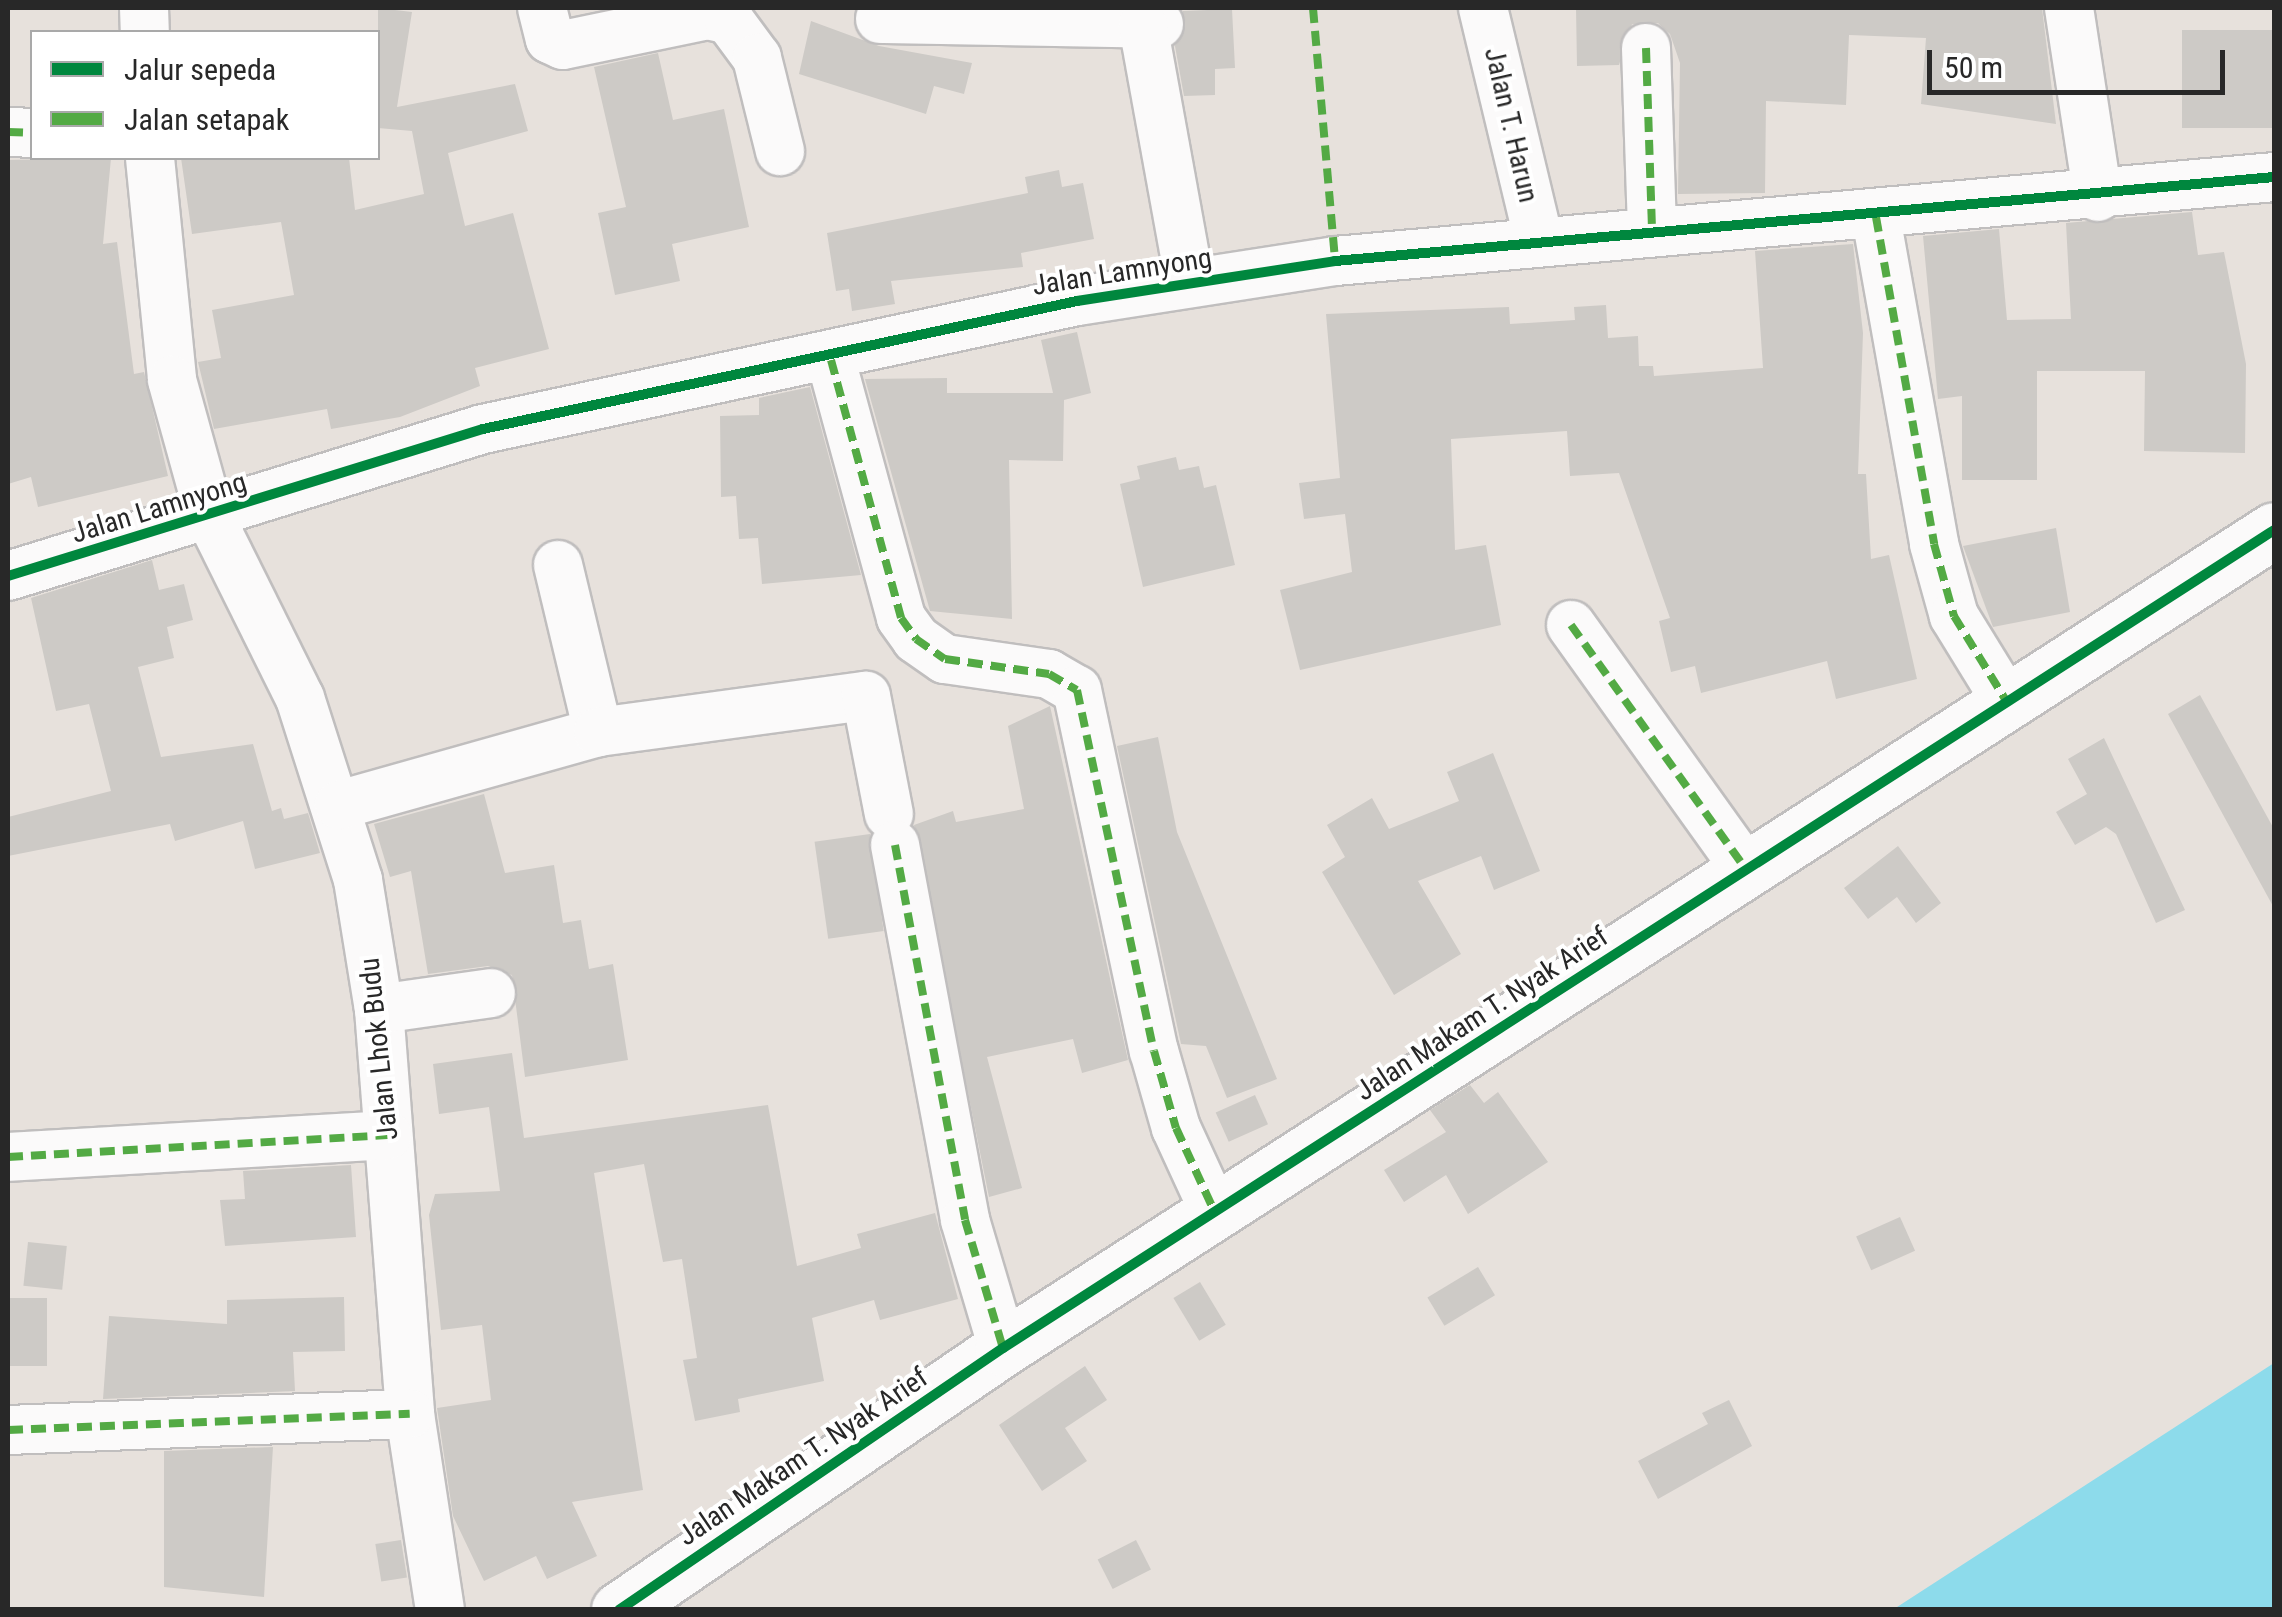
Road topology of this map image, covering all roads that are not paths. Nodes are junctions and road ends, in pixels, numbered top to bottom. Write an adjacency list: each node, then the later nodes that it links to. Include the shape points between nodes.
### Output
1 (542, 8): 5 (street, via 550,39 562,45 708,16)
2 (1482, 8): 13 (street, Jalan T. Harun)
3 (2069, 8): 10 (street)
4 (880, 19): 14 (street, via 1151,24)
5 (744, 20): 7 (street)
6 (1646, 48): 12 (street)
7 (780, 151)
8 (150, 160): 16 (street, Jalan Lhok Budu, via 172,380)
9 (2274, 176): 10 (street, Jalan Lamnyong)
10 (2098, 198): 11 (street, Jalan Lamnyong)
11 (1876, 217): 12 (street, Jalan Lamnyong); 21 (street, via 1934,544 1954,616)
12 (1652, 229): 13 (street, Jalan Lamnyong)
13 (1538, 242): 14 (street, Jalan Lamnyong)
14 (1190, 283): 15 (street, Jalan Lamnyong, via 964,322)
15 (832, 360): 16 (street, Jalan Lamnyong, via 483,429); 29 (street, via 901,618 916,639 945,659 1049,674 1077,690 1154,1051)
16 (210, 517): 19 (street, Jalan Lamnyong); 23 (street, Jalan Lhok Budu, via 300,698)
17 (2274, 530): 21 (street, Jalan Makam T. Nyak Arief)
18 (558, 566): 22 (street)
19 (8, 576)
20 (1571, 626): 24 (street)
21 (2005, 699): 24 (street, Jalan Makam T. Nyak Arief)
22 (598, 732): 23 (street); 30 (street, via 866,696 965,1220)
23 (339, 805): 26 (street, Jalan Lhok Budu)
24 (1746, 869): 29 (street, Jalan Makam T. Nyak Arief)
25 (492, 993): 26 (street)
26 (379, 1009): 27 (street, Jalan Lhok Budu)
27 (388, 1135): 28 (street); 31 (street, Jalan Lhok Budu)
28 (8, 1157)
29 (1216, 1215): 30 (street, Jalan Makam T. Nyak Arief)
30 (1003, 1348): 34 (street, Jalan Makam T. Nyak Arief)
31 (410, 1414): 32 (street); 33 (street, Jalan Lhok Budu)
32 (8, 1430)
33 (440, 1610)
34 (619, 1610)

